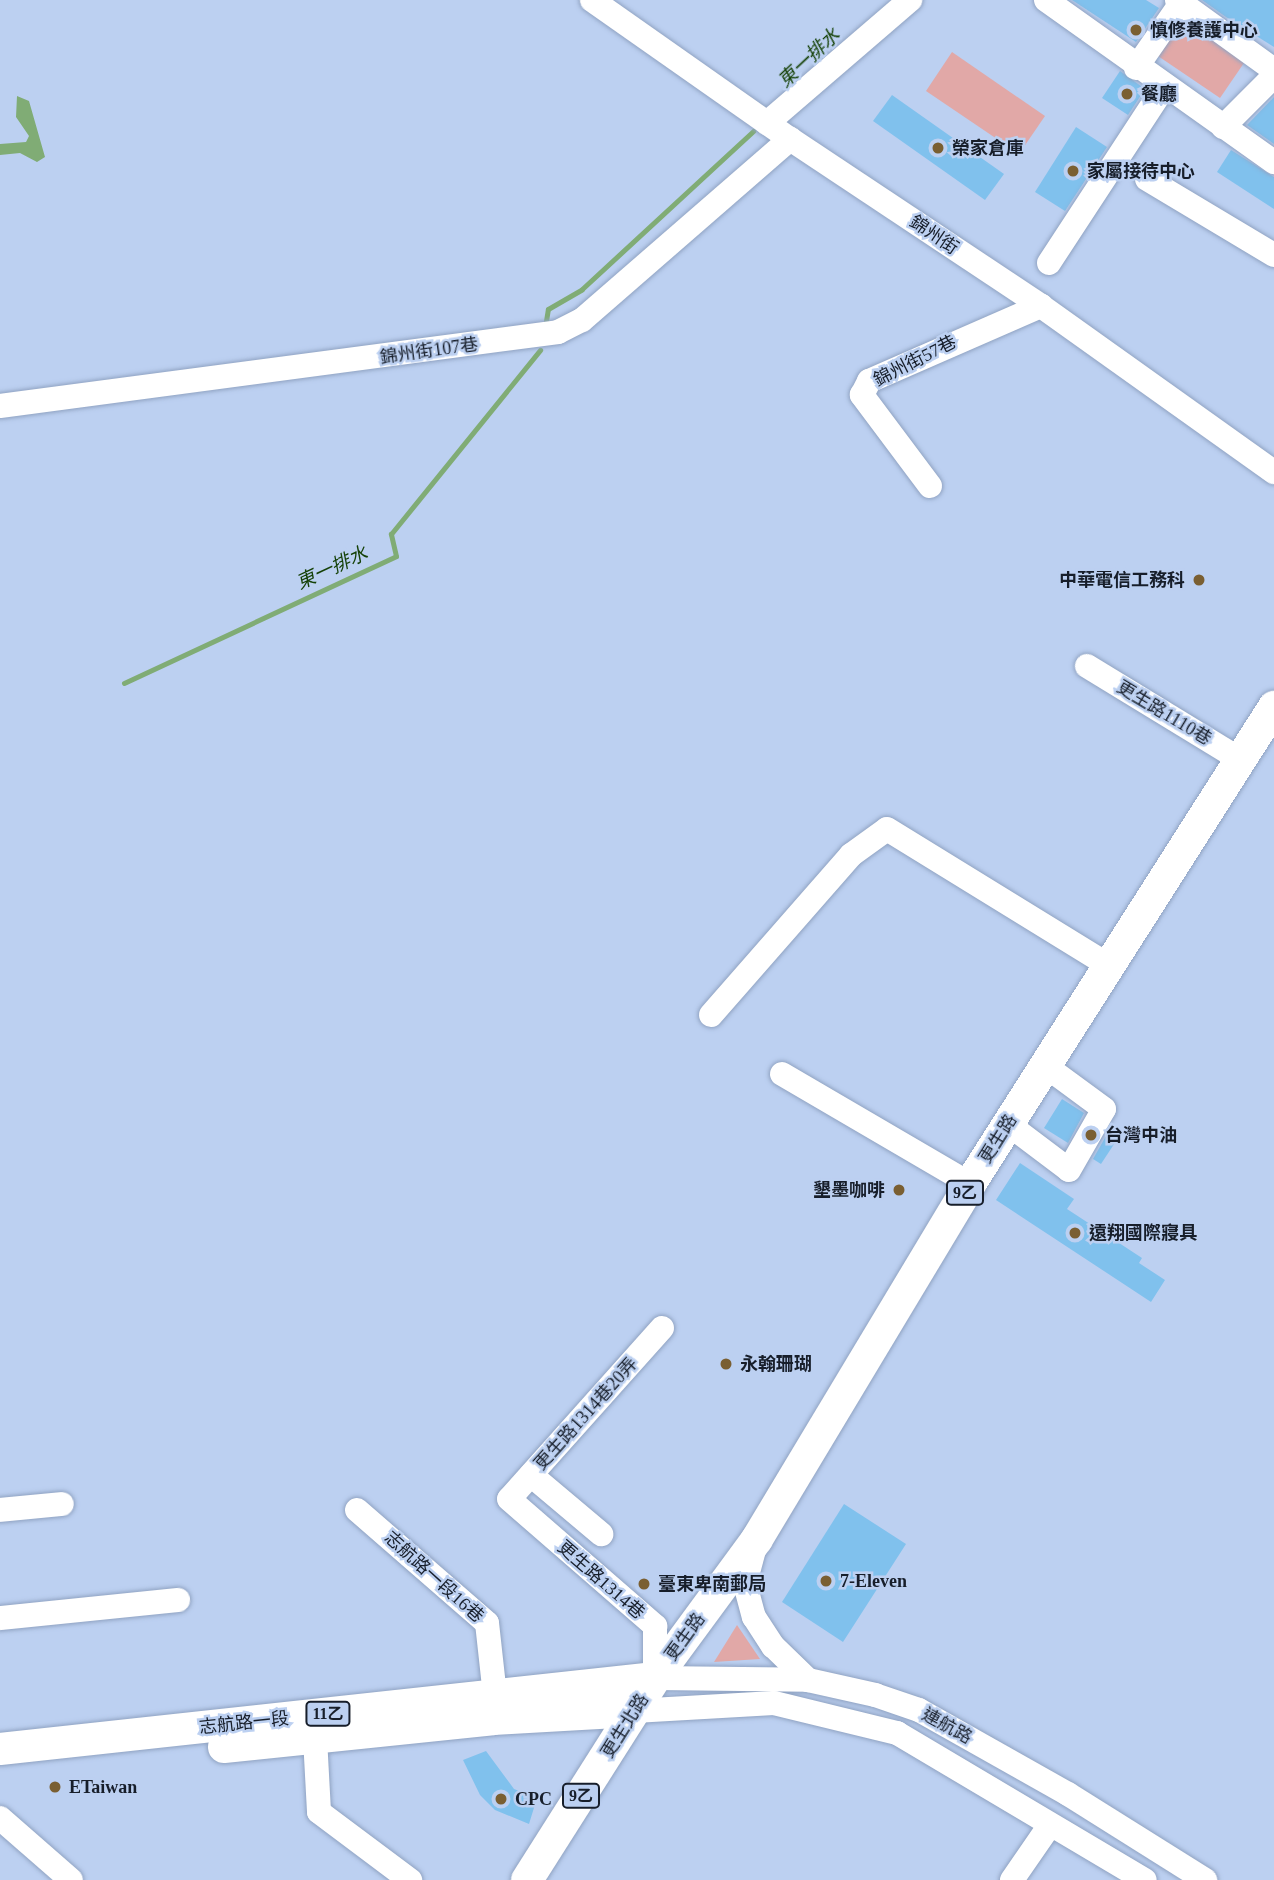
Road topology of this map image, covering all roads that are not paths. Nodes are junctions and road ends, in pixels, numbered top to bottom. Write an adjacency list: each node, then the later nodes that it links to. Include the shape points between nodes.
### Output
1 (592, 0): 9 (street, 錦州街)
2 (910, 0): 9 (street)
3 (1046, 0): 6 (street)
4 (1179, 1): 5 (street); 6 (street)
5 (1274, 70)
6 (1139, 73): 8 (street)
7 (1274, 76): 10 (street)
8 (1164, 87): 10 (street); 15 (street)
9 (766, 123): 11 (street, 錦州街)
10 (1223, 127): 12 (street)
11 (789, 139): 16 (street, 錦州街); 17 (street, 錦州街107巷, via 582,320 558,332)
12 (1274, 162)
13 (1147, 179): 14 (street)
14 (1274, 255)
15 (1048, 263)
16 (1041, 306): 18 (street, 錦州街); 19 (street, 錦州街57巷, via 869,381 862,395)
17 (0, 406)
18 (1274, 472)
19 (930, 486)
20 (1087, 666): 22 (street, 更生路1110巷)
21 (1274, 707): 22 (main road, 更生路 / 9乙)
22 (1241, 760): 23 (main road, 更生路 / 9乙)
23 (1108, 965): 24 (street, via 887,829 851,855); 25 (main road, 更生路 / 9乙)
24 (710, 1016)
25 (1044, 1065): 27 (main road, 更生路 / 9乙); 27 (street, via 1104,1109 1069,1170)
26 (782, 1073): 28 (street)
27 (1008, 1124): 28 (main road, 更生路 / 9乙)
28 (970, 1184): 36 (main road, 更生路 / 9乙)
29 (662, 1328): 30 (street, 更生路1314巷20弄)
30 (531, 1475): 31 (street, 更生路1314巷20弄); 35 (street)
31 (509, 1499): 39 (street, 更生路1314巷, via 655,1626)
32 (62, 1504): 33 (street)
33 (0, 1510)
34 (357, 1510): 41 (street, 志航路一段16巷, via 487,1623)
35 (601, 1534)
36 (757, 1539): 39 (main road, 更生路 / 9乙); 40 (street, via 746,1584 754,1617 773,1646)
37 (178, 1601): 38 (street)
38 (0, 1618)
39 (655, 1678): 40 (street, 連航路); 41 (main road, 志航路一段 / 11乙); 42 (main road, 更生北路 / 9乙)
40 (808, 1680): 43 (street, 連航路, via 876,1695)
41 (495, 1696): 45 (main road, 志航路一段 / 11乙)
42 (634, 1711): 44 (main road, 志航路一段 / 11乙); 46 (street, 連航路, via 774,1703 897,1733); 52 (main road, 更生北路 / 9乙)
43 (944, 1724): 46 (street); 55 (street, 連航路, via 1068,1794)
44 (315, 1738): 47 (main road, 志航路一段 / 11乙); 51 (street, via 319,1812)
45 (0, 1749)
46 (923, 1749): 49 (street, 連航路)
47 (0, 1769)
48 (0, 1818): 50 (street)
49 (1050, 1825): 53 (street); 54 (street, 連航路)
50 (71, 1880)
51 (410, 1880)
52 (527, 1880)
53 (1012, 1880)
54 (1145, 1880)
55 (1205, 1880)

